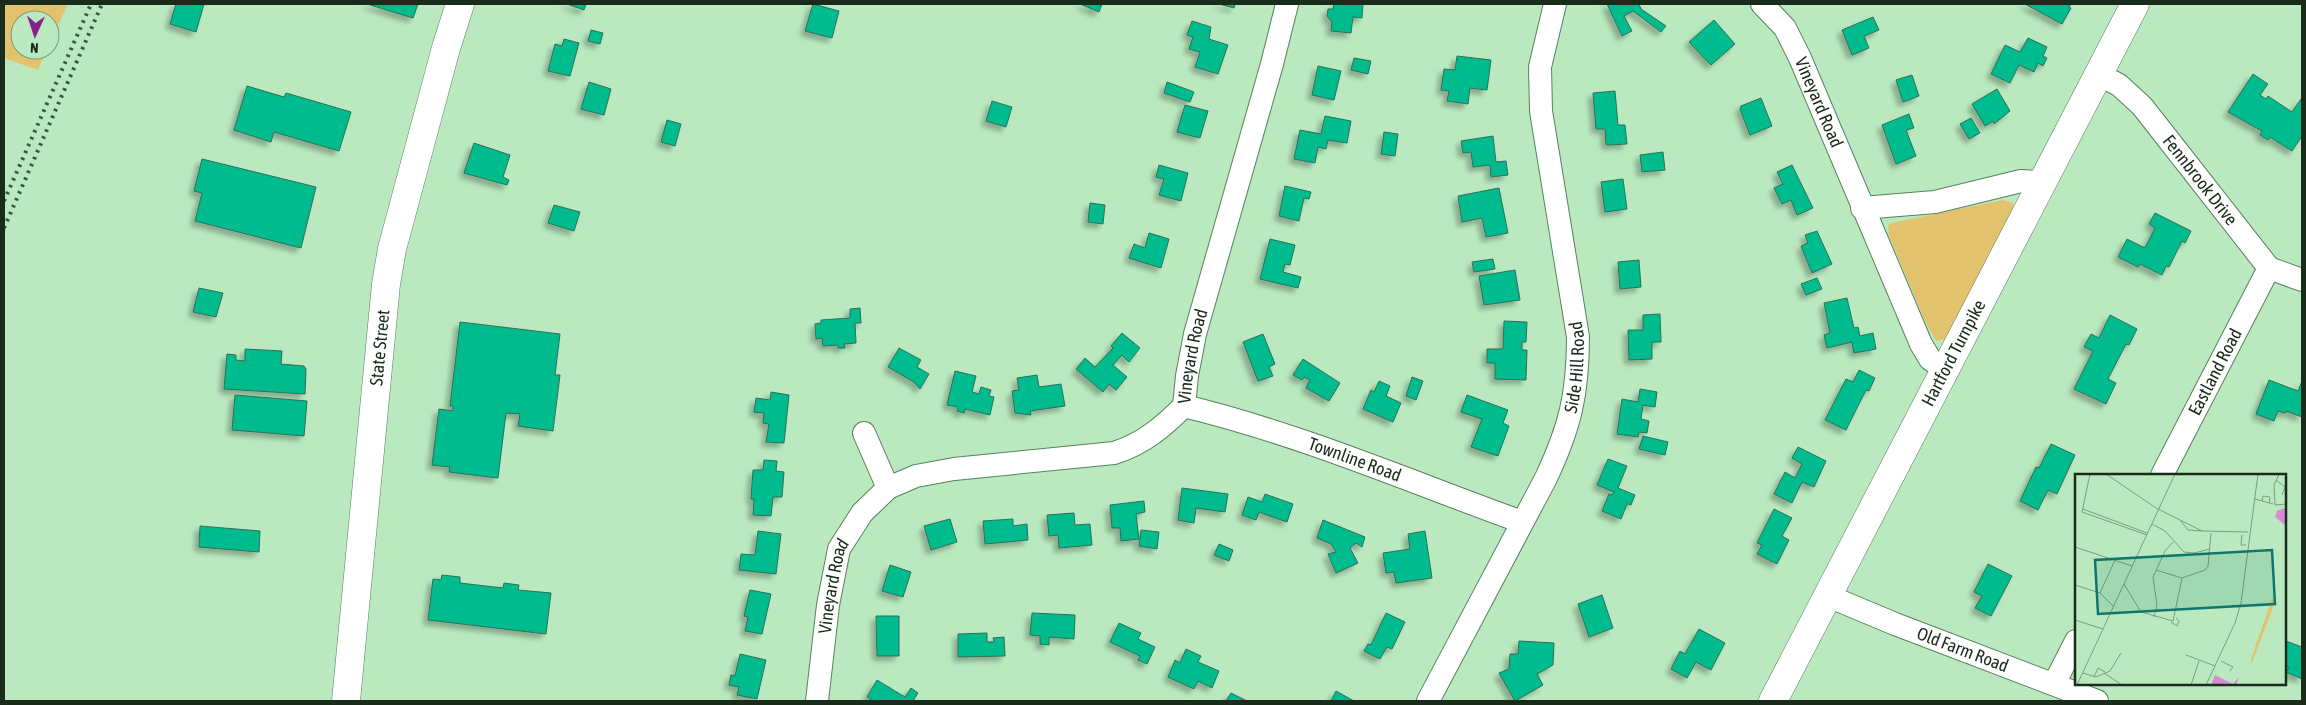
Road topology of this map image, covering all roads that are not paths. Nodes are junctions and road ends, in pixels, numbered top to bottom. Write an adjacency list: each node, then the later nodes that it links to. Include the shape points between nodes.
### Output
1 (460, 4): 20 (main road, State Street, via 392,249 386,284)
2 (1287, 4): 12 (street, Vineyard Road, via 1195,334)
3 (1555, 4): 16 (street, Side Hill Road, via 1540,67 1540,111 1578,337 1578,367 1574,404 1564,441)
4 (1762, 4): 8 (street, Vineyard Road, via 1785,28 1800,58)
5 (2135, 4): 6 (main road, Hartford Turnpike)
6 (2098, 74): 7 (main road, Hartford Turnpike); 9 (street, Fennbrook Drive, via 2119,85 2142,106)
7 (2041, 182): 8 (street, via 2021,181 1935,202); 11 (main road, Hartford Turnpike)
8 (1862, 208): 11 (street, Vineyard Road, via 1921,344 1930,359)
9 (2269, 268): 10 (street); 14 (street, Eastland Road)
10 (2302, 280)
11 (1945, 370): 17 (main road, Hartford Turnpike)
12 (1184, 406): 15 (street, Vineyard Road, via 1158,431 1114,453 954,469 916,476); 16 (street, Townline Road, via 1222,415)
13 (864, 433): 15 (street)
14 (2163, 474)
15 (888, 488): 21 (street, Vineyard Road, via 862,513 839,549)
16 (1522, 522): 22 (street, Side Hill Road)
17 (1828, 596): 19 (street, Old Farm Road); 23 (main road, Hartford Turnpike)
18 (2075, 643): 19 (street)
19 (2054, 684): 24 (street, Old Farm Road)
20 (346, 701)
21 (817, 701)
22 (1428, 701)
23 (1773, 701)
24 (2097, 701)

